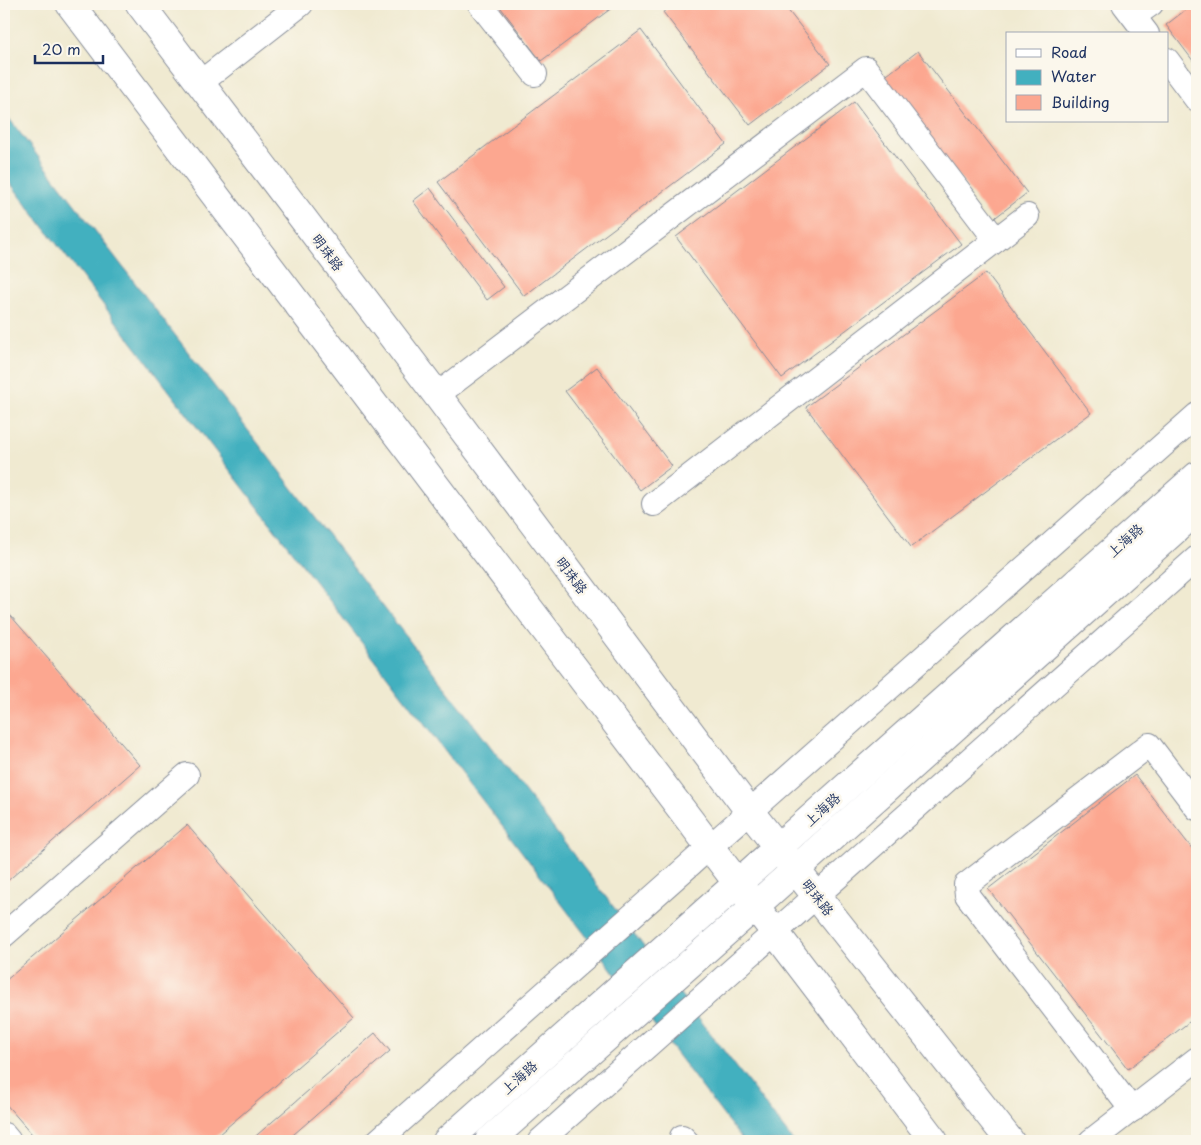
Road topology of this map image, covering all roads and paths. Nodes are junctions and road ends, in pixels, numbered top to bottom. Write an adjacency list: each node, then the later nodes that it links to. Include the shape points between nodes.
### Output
1 (70, 4): 20 (main road)
2 (140, 4): 7 (main road, 明珠路)
3 (301, 4): 7 (street)
4 (480, 4): 6 (street)
5 (1168, 61): 8 (street)
6 (535, 74)
7 (200, 83): 11 (main road, 明珠路)
8 (1197, 100)
9 (1027, 216): 10 (street)
10 (996, 240): 11 (street, via 866,69); 14 (street)
11 (437, 395): 19 (main road, 明珠路)
12 (1197, 415): 19 (street)
13 (1197, 476): 21 (main road, 上海路)
14 (654, 504)
15 (1197, 510): 22 (main road, 上海路)
16 (1197, 558): 24 (street)
17 (187, 775): 27 (street)
18 (1197, 808): 29 (street, via 1149,745 966,885 967,895)
19 (750, 812): 20 (street); 21 (main road, 明珠路)
20 (710, 847): 23 (main road); 32 (street)
21 (779, 848): 22 (main road, 明珠路); 23 (main road, 上海路)
22 (796, 869): 24 (main road, 明珠路); 25 (main road, 上海路)
23 (738, 884): 25 (main road); 33 (main road, 上海路)
24 (817, 895): 26 (street); 37 (main road, 明珠路)
25 (755, 906): 26 (main road); 34 (main road, 上海路)
26 (775, 933): 35 (street); 36 (main road)
27 (4, 934)
28 (1197, 1059): 29 (street)
29 (1132, 1110): 38 (street)
30 (4, 1135): 31 (street)
31 (9, 1141)
32 (378, 1141)
33 (447, 1141)
34 (489, 1141)
35 (540, 1141)
36 (934, 1141)
37 (1010, 1141)
38 (1091, 1141)

